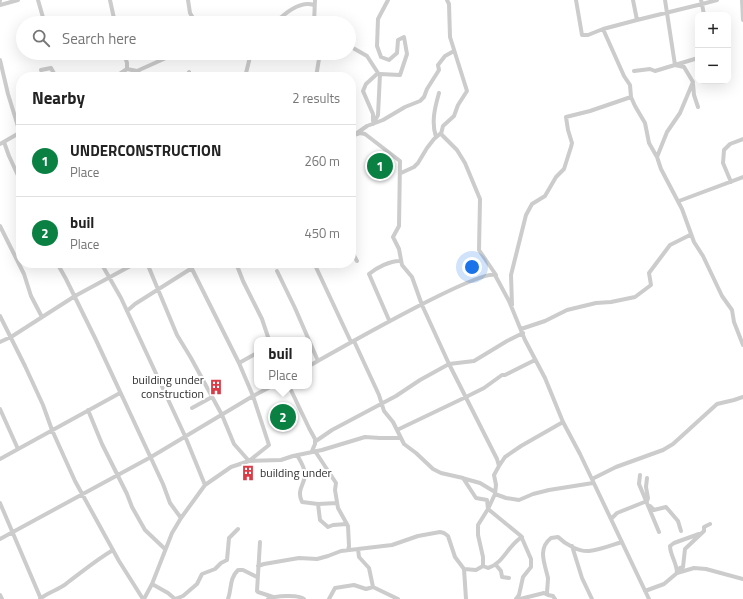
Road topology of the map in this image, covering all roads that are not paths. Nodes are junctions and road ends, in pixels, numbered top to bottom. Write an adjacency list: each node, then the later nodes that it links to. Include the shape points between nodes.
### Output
1 (18, 0): 14 (street)
2 (38, 0): 17 (street)
3 (110, 0): 18 (street)
4 (188, 0): 19 (street)
5 (388, 0): 48 (street, via 378,19 377,46 381,57 389,60 397,53 398,40 404,37 407,54 400,75 380,74 378,115)
6 (447, 0): 26 (street, via 450,37)
7 (576, 0): 24 (street, via 582,35)
8 (633, 0): 22 (street)
9 (665, 0): 15 (street)
10 (717, 0): 13 (street)
11 (742, 0): 23 (street)
12 (314, 2): 20 (street, via 298,6); 21 (street)
13 (702, 2): 15 (street); 16 (street)
14 (0, 5)
15 (668, 12): 22 (street); 33 (street)
16 (704, 12)
17 (43, 16)
18 (113, 16)
19 (192, 16)
20 (283, 16)
21 (314, 16)
22 (637, 20): 24 (street)
23 (743, 20)
24 (602, 29): 45 (street, via 630,86)
25 (356, 50): 48 (street, via 367,56 378,73 366,84 363,91 373,114)
26 (454, 51): 48 (street, via 445,56 438,65 439,70 422,100); 49 (street, via 467,92 454,116 443,126)
27 (695, 59): 33 (street)
28 (0, 60): 34 (street)
29 (126, 60): 35 (street)
30 (161, 60): 37 (street)
31 (249, 60): 41 (street)
32 (319, 60): 42 (street)
33 (675, 65): 38 (street, via 655,71); 43 (street, via 684,67)
34 (1, 68): 47 (street)
35 (126, 69): 37 (street); 40 (street)
36 (41, 70): 39 (street, via 52,68)
37 (137, 71)
38 (634, 71)
39 (54, 72)
40 (122, 72)
41 (246, 72)
42 (317, 72)
43 (693, 82): 46 (street); 56 (street)
44 (439, 93): 53 (street, via 433,118)
45 (631, 97): 56 (street, via 645,122 649,143); 80 (street, via 566,117 571,147 564,169 545,196 532,204 526,215 511,275)
46 (698, 107)
47 (16, 118)
48 (373, 124): 50 (street)
49 (441, 132): 53 (street); 76 (street, via 465,163 480,199 478,250)
50 (356, 133)
51 (356, 135): 58 (street, via 365,134 398,158)
52 (16, 136): 55 (street)
53 (436, 137): 58 (street, via 418,163)
54 (743, 139): 60 (street, via 730,144 724,150 723,163)
55 (2, 143): 57 (street)
56 (657, 157): 61 (street)
57 (16, 171)
58 (401, 173): 65 (street, via 399,226 392,236 399,249)
59 (743, 178): 60 (street)
60 (731, 182): 61 (street)
61 (678, 201): 63 (street)
62 (0, 226): 64 (street)
63 (690, 235): 85 (street, via 674,242 668,248 649,273 650,287 638,296 567,310); 91 (street, via 732,310)
64 (16, 258)
65 (401, 261): 79 (street, via 412,277); 84 (street, via 395,261 369,274)
66 (21, 268): 83 (street, via 31,296)
67 (60, 268): 78 (street)
68 (104, 268): 75 (street)
69 (126, 268): 75 (street)
70 (149, 268): 77 (street)
71 (192, 268): 77 (street); 96 (street)
72 (238, 268): 87 (street, via 262,319)
73 (316, 268): 90 (street)
74 (276, 271): 88 (street)
75 (109, 277): 78 (street); 81 (street)
76 (497, 277): 79 (street, via 489,274); 80 (street)
77 (158, 289): 81 (street); 103 (street, via 177,335)
78 (74, 296): 83 (street); 101 (street)
79 (422, 305): 84 (street); 98 (street)
80 (512, 307): 85 (street)
81 (127, 311): 114 (street)
82 (0, 316): 86 (street)
83 (42, 316): 86 (street)
84 (389, 320): 90 (street)
85 (522, 331): 94 (street); 98 (street, via 474,361)
86 (11, 337): 89 (street); 112 (street, via 43,404)
87 (267, 337)
88 (308, 337)
89 (0, 342)
90 (352, 342): 95 (street); 106 (street, via 379,394)
91 (743, 345)
92 (312, 347): 95 (street)
93 (254, 355): 96 (street)
94 (535, 360): 104 (street, via 502,375); 111 (street)
95 (318, 361): 97 (street)
96 (239, 363): 102 (street)
97 (312, 364)
98 (449, 364): 104 (street); 106 (street)
99 (266, 389): 102 (street)
100 (290, 389): 116 (street)
101 (120, 393): 109 (street); 120 (street)
102 (253, 396): 110 (street); 122 (street, via 269,445)
103 (212, 397): 107 (street); 110 (street)
104 (466, 397): 113 (street); 123 (street)
105 (743, 397): 128 (street, via 717,404 663,450 616,467)
106 (381, 403): 113 (street); 116 (street)
107 (192, 408)
108 (0, 409): 117 (street)
109 (88, 410): 112 (street); 124 (street)
110 (222, 415): 114 (street); 122 (street, via 234,444)
111 (563, 422): 123 (street, via 505,457); 128 (street)
112 (52, 430): 117 (street); 131 (street)
113 (397, 430): 115 (street)
114 (185, 436): 120 (street); 129 (street)
115 (400, 438): 118 (street, via 365,437); 126 (street, via 433,470)
116 (316, 441): 118 (street)
117 (18, 449): 121 (street)
118 (314, 451): 119 (street); 133 (street, via 335,481)
119 (297, 455): 122 (street, via 281,460); 135 (street, via 305,472 300,489 301,500 304,503)
120 (151, 457): 124 (street); 137 (street, via 170,503)
121 (0, 459)
122 (249, 461): 129 (street, via 231,467)
123 (499, 466): 130 (street, via 494,475)
124 (117, 475): 131 (street); 151 (street, via 145,530)
125 (640, 475): 132 (street, via 639,484)
126 (462, 478): 130 (street, via 480,483); 136 (street, via 476,498 487,500)
127 (647, 478): 132 (street)
128 (592, 481): 130 (street, via 533,494 519,500); 138 (street)
129 (205, 485): 137 (street)
130 (495, 493): 136 (street)
131 (82, 494): 143 (street); 153 (street)
132 (647, 501): 138 (street, via 617,513); 142 (street, via 652,510 666,508 678,521); 144 (street)
133 (337, 502): 135 (street); 139 (street)
134 (0, 503): 143 (street)
135 (318, 504): 139 (street, via 319,517 323,524 328,527)
136 (488, 509): 146 (street); 157 (street, via 478,525)
137 (181, 518): 151 (street)
138 (611, 519): 149 (street)
139 (347, 524): 154 (street, via 350,546)
140 (710, 524): 159 (street, via 685,548)
141 (238, 529): 174 (street, via 229,538 227,560 202,574 197,584)
142 (681, 531)
143 (13, 532): 147 (street); 172 (street)
144 (659, 532)
145 (699, 533): 159 (street, via 670,546)
146 (522, 536): 155 (street); 181 (street, via 531,565 523,577)
147 (0, 539)
148 (260, 542): 156 (street)
149 (622, 542): 150 (street, via 588,551); 165 (street)
150 (572, 546): 166 (street, via 557,537 551,538 543,547 548,578); 184 (street)
151 (165, 549): 163 (street)
152 (358, 549): 154 (street); 158 (street, via 392,545 436,532 444,533 448,536); 164 (street, via 359,557 369,568)
153 (113, 550): 172 (street, via 67,584); 173 (street)
154 (348, 550): 156 (street, via 317,559 298,558)
155 (496, 565): 157 (street, via 488,568); 161 (street, via 502,577)
156 (258, 566): 160 (street)
157 (483, 566): 158 (street, via 476,570)
158 (464, 569): 180 (street)
159 (680, 572): 162 (street, via 701,568); 165 (street, via 664,584)
160 (257, 577): 168 (street, via 257,591); 175 (street, via 238,570 232,579)
161 (509, 578)
162 (743, 579)
163 (152, 584): 173 (street); 174 (street)
164 (373, 587): 170 (street); 178 (street, via 366,589 354,585 339,586 333,589)
165 (645, 591): 185 (street)
166 (547, 594): 182 (street); 183 (street)
167 (0, 595): 171 (street)
168 (273, 597): 169 (street); 176 (street)
169 (296, 598): 177 (street)
170 (392, 598): 179 (street)
171 (2, 599)
172 (41, 599)
173 (143, 599)
174 (175, 599)
175 (228, 599)
176 (268, 599)
177 (304, 599)
178 (329, 599)
179 (398, 599)
180 (466, 599)
181 (516, 599)
182 (520, 599)
183 (555, 599)
184 (592, 599)
185 (649, 599)

